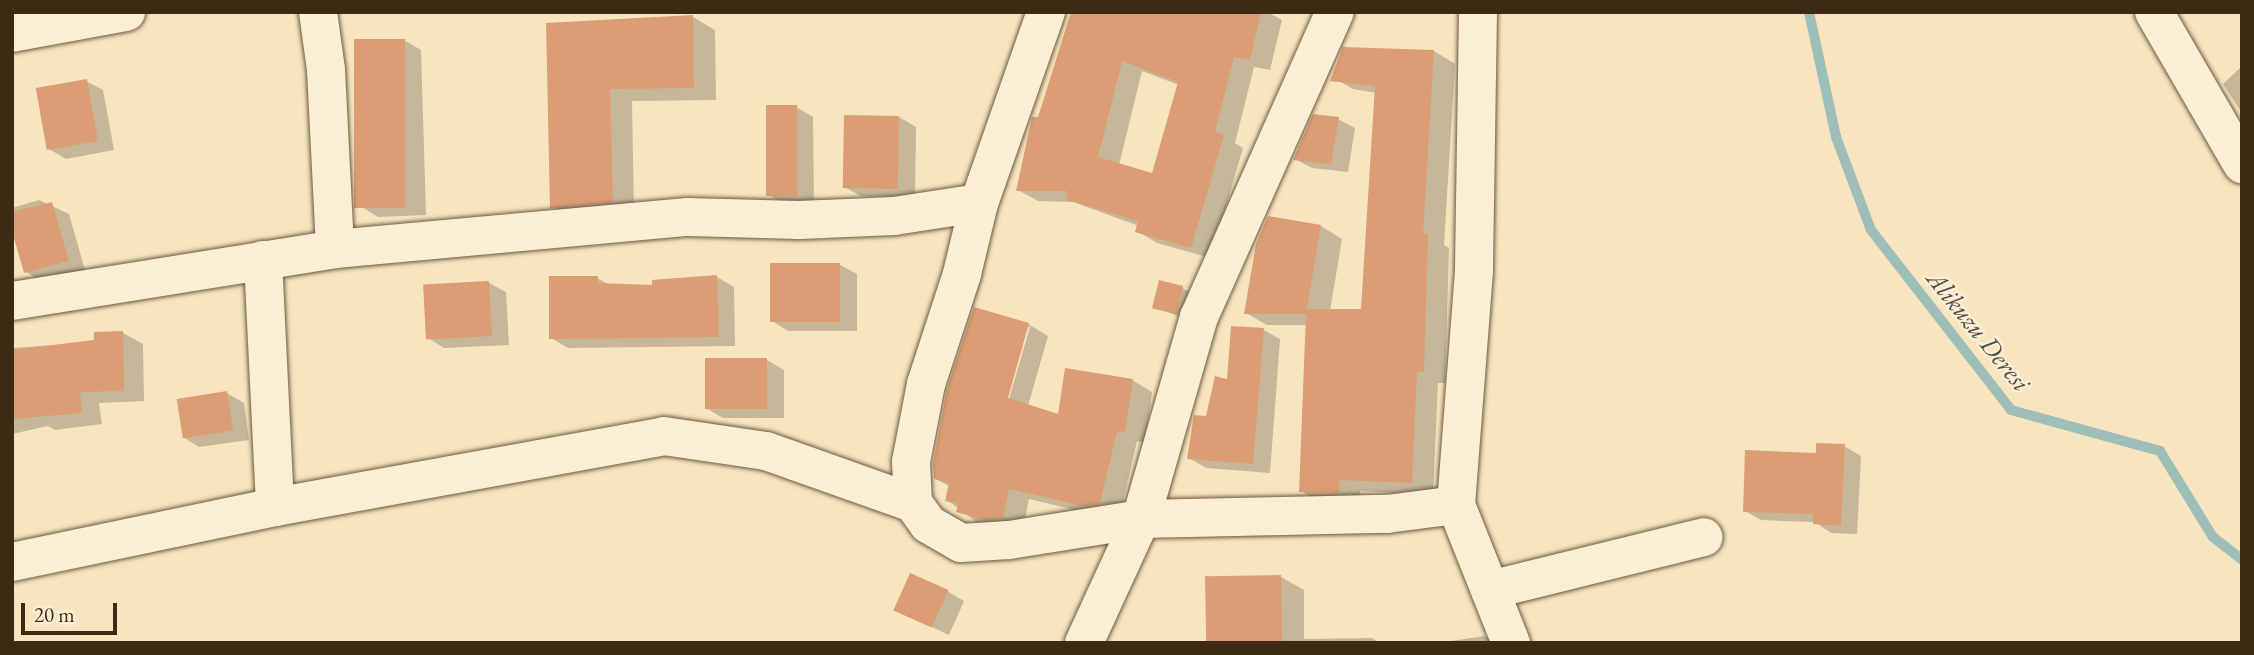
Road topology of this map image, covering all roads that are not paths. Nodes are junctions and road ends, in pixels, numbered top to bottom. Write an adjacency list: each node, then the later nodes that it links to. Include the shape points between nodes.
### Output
1 (126, 12): 7 (street)
2 (318, 12): 10 (street, via 326,70)
3 (1046, 12): 9 (street)
4 (1335, 12): 16 (street, via 1199,317)
5 (1478, 12): 14 (street, via 1474,271)
6 (2154, 12): 8 (street)
7 (12, 33)
8 (2242, 164)
9 (979, 203): 10 (street, via 894,216 799,220 688,217); 13 (street, via 962,274 926,384 911,462)
10 (335, 249): 11 (street)
11 (263, 260): 12 (street); 15 (street)
12 (12, 301)
13 (913, 503): 15 (street, via 766,451 664,436); 16 (street, via 928,524 961,542 1009,540)
14 (1456, 506): 16 (street, via 1387,514); 19 (street)
15 (275, 507): 18 (street)
16 (1141, 519): 20 (street)
17 (1704, 537): 19 (street)
18 (12, 562)
19 (1490, 590): 21 (street)
20 (1084, 643)
21 (1511, 643)

